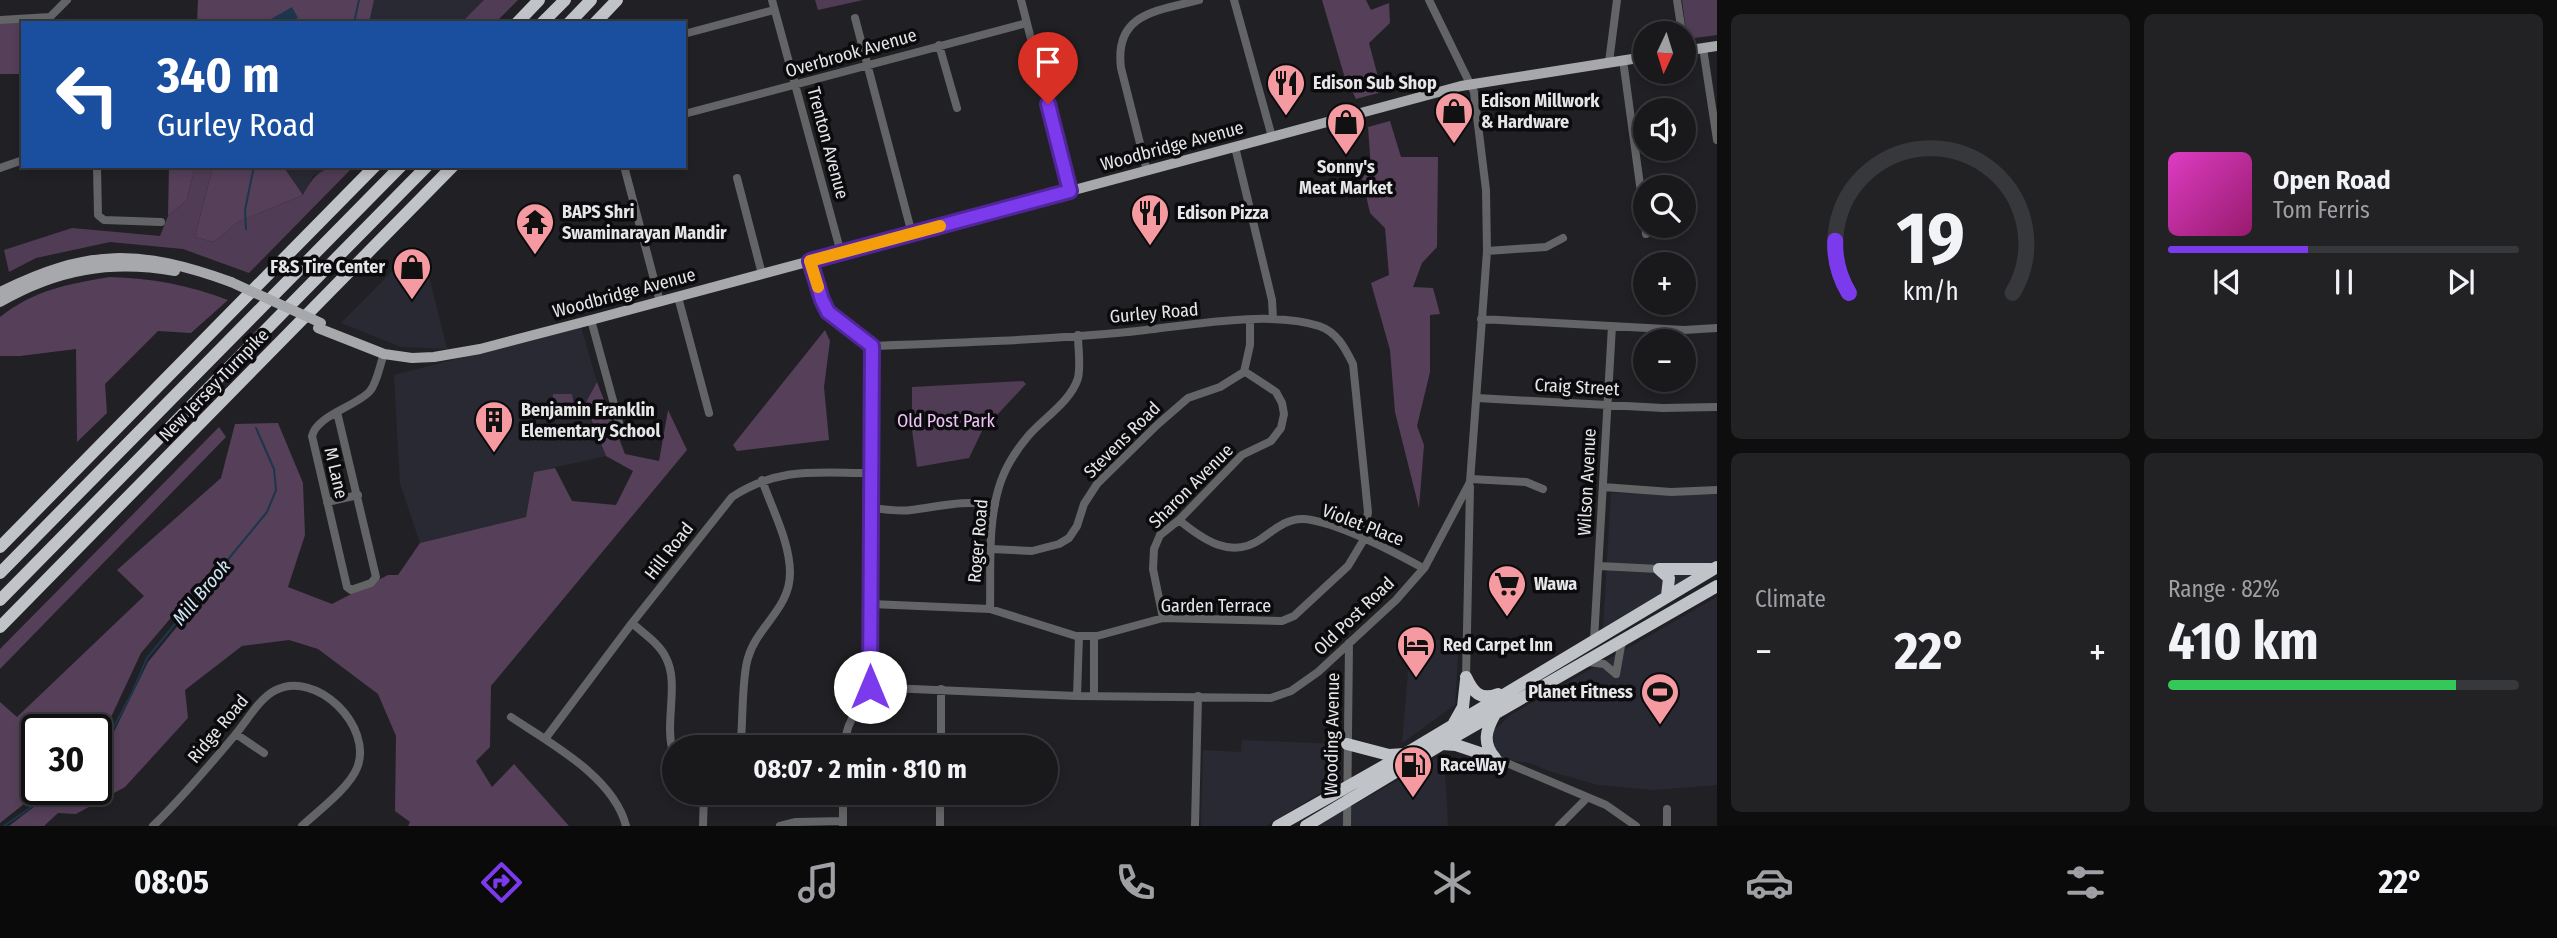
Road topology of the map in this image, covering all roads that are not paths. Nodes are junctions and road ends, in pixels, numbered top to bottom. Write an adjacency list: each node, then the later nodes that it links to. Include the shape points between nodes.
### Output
1 (67, 0): 15 (street, via 50,17)
2 (539, 0): 16 (highway)
3 (565, 0): 17 (highway)
4 (591, 0): 18 (highway)
5 (617, 0): 19 (highway)
6 (772, 0): 13 (street, Trenton Avenue)
7 (1021, 0): 21 (street)
8 (1199, 0): 46 (street, via 1147,14 1122,36 1121,68)
9 (1234, 0): 35 (street)
10 (1429, 0): 31 (street, Old Post Road)
11 (1617, 0): 29 (street)
12 (1677, 0): 20 (street)
13 (774, 10): 22 (street); 32 (street, Trenton Avenue)
14 (855, 18): 30 (street)
15 (0, 20)
16 (518, 21)
17 (544, 21)
18 (571, 21)
19 (597, 21)
20 (1680, 21)
21 (1027, 23): 23 (street, Overbrook Avenue); 49 (street)
22 (686, 32)
23 (939, 45): 30 (street, Overbrook Avenue); 33 (street)
24 (1717, 46): 25 (main road)
25 (1703, 48): 26 (main road); 36 (street)
26 (1696, 49)
27 (1633, 59): 28 (main road, Woodbridge Avenue)
28 (1623, 61): 29 (main road, Woodbridge Avenue); 47 (street)
29 (1609, 62): 31 (main road, Woodbridge Avenue)
30 (868, 64): 32 (street, Overbrook Avenue); 51 (street)
31 (1471, 84): 35 (main road, Woodbridge Avenue); 53 (street, Old Post Road, via 1486,190)
32 (796, 85): 34 (street, Overbrook Avenue); 54 (street, Trenton Avenue)
33 (957, 108)
34 (686, 113)
35 (1272, 137): 37 (main road, Woodbridge Avenue)
36 (1717, 140)
37 (1235, 147): 46 (main road, Woodbridge Avenue); 62 (street)
38 (21, 161): 39 (street)
39 (0, 168)
40 (97, 168): 50 (street, via 98,215 104,220)
41 (373, 168): 90 (highway)
42 (399, 168): 96 (highway, New Jersey Turnpike)
43 (425, 168): 99 (highway, New Jersey Turnpike)
44 (451, 168): 104 (highway, New Jersey Turnpike)
45 (625, 168): 61 (street)
46 (1147, 170): 49 (main road, Woodbridge Avenue)
47 (1639, 175)
48 (737, 178): 56 (street)
49 (1070, 191): 51 (main road, Woodbridge Avenue)
50 (161, 222)
51 (912, 234): 54 (main road, Woodbridge Avenue)
52 (1563, 238): 53 (street, via 1546,247)
53 (1487, 251): 63 (street, Old Post Road)
54 (841, 253): 55 (main road, Woodbridge Avenue)
55 (810, 261): 56 (main road, Woodbridge Avenue); 69 (street, via 828,312)
56 (762, 274): 59 (main road, Woodbridge Avenue)
57 (231, 285): 58 (main road, Woodbridge Avenue, via 190,267 151,258 117,257 54,269); 60 (main road, Woodbridge Avenue, via 139,265 96,267 24,288); 70 (main road, Woodbridge Avenue, bridge)
58 (0, 292)
59 (678, 297): 61 (main road, Woodbridge Avenue); 76 (street)
60 (0, 302)
61 (660, 302): 64 (main road, Woodbridge Avenue)
62 (1273, 319): 65 (street, Gurley Road); 89 (street, Gurley Road, via 1323,327 1334,334 1353,364 1368,512)
63 (1481, 319): 66 (street); 72 (street, Old Post Road)
64 (591, 320): 70 (main road, Woodbridge Avenue, via 460,353 412,358); 77 (street)
65 (1250, 320): 68 (street, Gurley Road); 71 (street)
66 (1612, 326): 67 (street); 73 (street, Wilson Avenue)
67 (1717, 328)
68 (1078, 335): 69 (street, Gurley Road); 86 (street, Roger Road, via 1077,381 1014,454)
69 (872, 346): 78 (street)
70 (384, 354): 75 (street, M Lane, via 371,391)
71 (1244, 371): 88 (street, Sharon Avenue, via 1276,392 1284,414 1281,428 1271,441 1242,455); 91 (street, Stevens Road, via 1220,387 1188,398 1157,425 1097,484 1069,538 1031,551)
72 (1476, 398): 73 (street, Craig Street); 80 (street, Old Post Road)
73 (1607, 405): 74 (street, Craig Street); 81 (street, Wilson Avenue)
74 (1717, 407)
75 (337, 412): 84 (street); 85 (street, M Lane, via 315,427 312,436)
76 (709, 412)
77 (620, 426)
78 (871, 473): 79 (street, Hill Road, via 797,473); 87 (street)
79 (762, 480): 103 (street, Hill Road, via 732,497); 123 (street, via 790,572 781,606 747,659)
80 (1470, 480): 82 (street, via 1526,482); 94 (street, Old Post Road); 111 (street)
81 (1602, 487): 83 (street); 92 (street, Wilson Avenue)
82 (1543, 489)
83 (1717, 490)
84 (358, 495): 85 (street); 85 (street, M Lane, via 376,577 349,589)
85 (327, 502)
86 (995, 505): 87 (street, via 955,502 908,511); 91 (street, Roger Road)
87 (871, 508): 100 (street)
88 (1179, 520): 89 (street, Violet Place, via 1220,547 1252,544 1277,526 1303,519); 102 (street, Sharon Avenue, via 1160,535 1154,550)
89 (1364, 540): 94 (street, Violet Place); 102 (street, Garden Terrace, via 1349,566 1288,620)
90 (0, 547)
91 (991, 549): 101 (street, Roger Road)
92 (1599, 566): 95 (street); 107 (street, Wilson Avenue)
93 (1717, 567): 95 (highway); 98 (highway)
94 (1423, 568): 109 (street, Old Post Road)
95 (1658, 569): 98 (highway, via 1669,578)
96 (0, 573)
97 (1717, 586): 108 (highway)
98 (1667, 596): 107 (highway)
99 (0, 600)
100 (871, 604): 101 (street, Garden Terrace); 114 (street)
101 (989, 609): 105 (street, Garden Terrace)
102 (1163, 618): 106 (street, Garden Terrace)
103 (632, 623): 122 (street, via 668,660); 126 (street, Hill Road)
104 (0, 627)
105 (1079, 636): 106 (street, Garden Terrace); 115 (street)
106 (1094, 636): 116 (street)
107 (1594, 640): 112 (highway)
108 (1625, 640): 110 (highway); 110 (street, via 1616,674 1600,662)
109 (1349, 643): 117 (street, Old Post Road, via 1291,691 1271,698); 127 (street, Wooding Avenue)
110 (1585, 662): 118 (highway)
111 (1466, 677): 112 (highway, via 1472,691 1488,698); 120 (highway, via 1463,707)
112 (1523, 683): 120 (highway)
113 (941, 689): 114 (street, Old Post Road, via 889,688); 115 (street, Old Post Road); 125 (street)
114 (871, 696): 124 (street, via 852,716)
115 (1077, 696): 116 (street, Old Post Road)
116 (1094, 696): 117 (street, Old Post Road)
117 (1198, 696): 146 (street)
118 (1496, 714): 128 (highway); 131 (highway, via 1486,738)
119 (511, 717): 126 (street)
120 (1452, 725): 130 (highway)
121 (236, 734): 129 (street); 140 (street, Ridge Road); 141 (street, Ridge Road, via 264,699 283,688 312,688 322,693 354,727 360,747 357,770)
122 (670, 735)
123 (739, 735)
124 (846, 735)
125 (941, 735)
126 (545, 739): 142 (street, via 590,772 610,794)
127 (1348, 744): 130 (highway, via 1390,755); 132 (street, Wooding Avenue)
128 (1441, 744): 131 (highway); 134 (highway)
129 (264, 753)
130 (1405, 754): 132 (highway)
131 (1495, 758): 133 (street)
132 (1347, 788): 134 (street, Wooding Avenue); 147 (highway)
133 (1587, 798): 150 (street); 151 (street)
134 (1347, 803): 148 (highway); 149 (street, Wooding Avenue)
135 (704, 805): 143 (street)
136 (843, 805): 139 (street)
137 (940, 805): 145 (street)
138 (1667, 809): 152 (street)
139 (843, 823): 144 (street)
140 (153, 826)
141 (302, 826)
142 (626, 826)
143 (703, 826)
144 (779, 826)
145 (940, 826)
146 (1195, 826)
147 (1278, 826)
148 (1306, 826)
149 (1347, 826)
150 (1559, 826)
151 (1636, 826)
152 (1667, 826)

